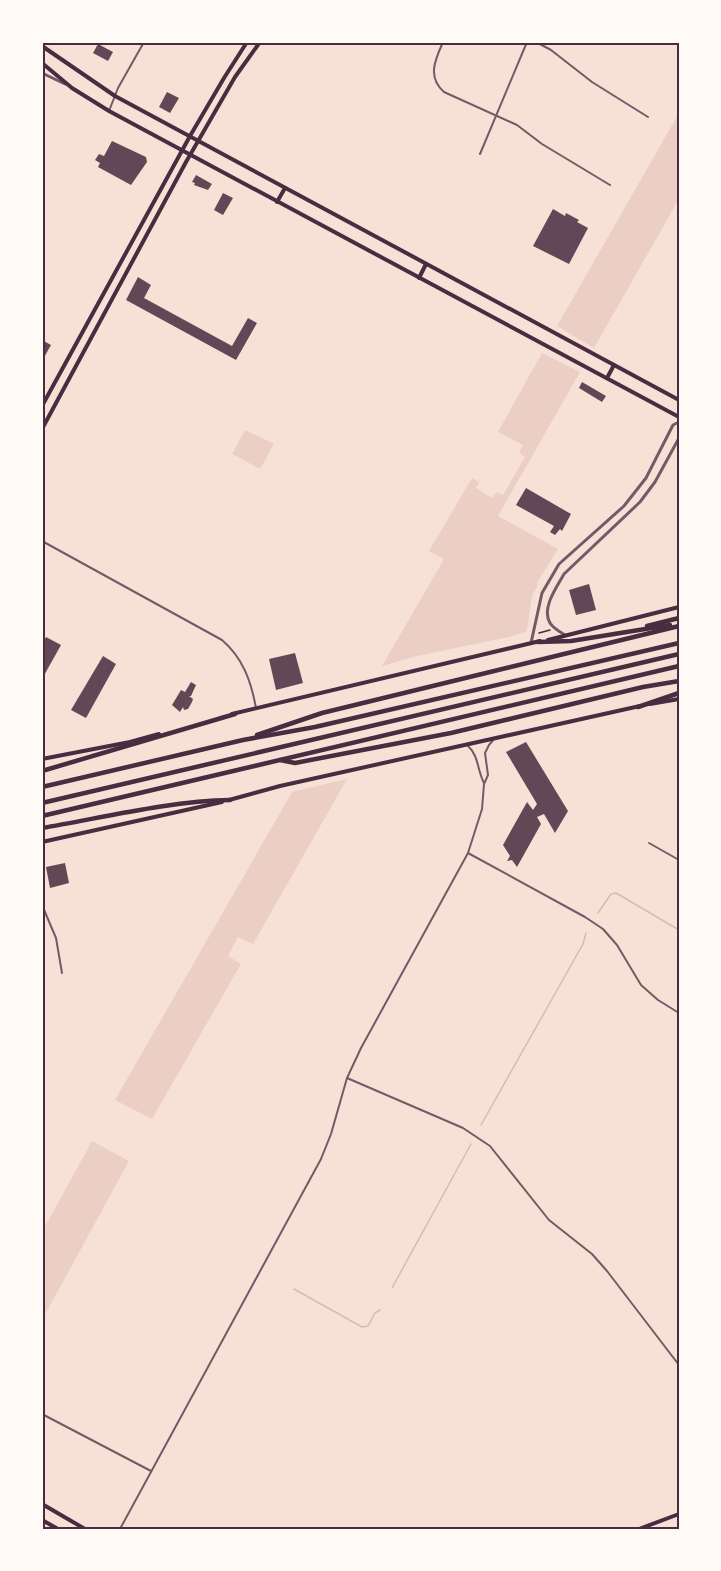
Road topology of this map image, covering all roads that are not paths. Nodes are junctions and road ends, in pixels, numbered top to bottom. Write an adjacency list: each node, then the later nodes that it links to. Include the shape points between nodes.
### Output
1 (144, 42): 13 (street)
2 (248, 42): 8 (main road)
3 (260, 42): 9 (main road)
4 (443, 42): 15 (street, via 434,68 436,84 444,92)
5 (528, 42): 15 (street)
6 (536, 42): 16 (street)
7 (42, 46): 13 (main road)
8 (242, 50): 9 (main road); 17 (main road)
9 (250, 55): 18 (main road)
10 (42, 63): 12 (main road)
11 (42, 73): 12 (street)
12 (72, 88): 14 (main road)
13 (115, 96): 14 (street); 17 (main road)
14 (109, 111): 19 (main road)
15 (497, 115): 21 (street); 22 (street)
16 (648, 117)
17 (190, 136): 18 (main road); 19 (main road)
18 (198, 141): 20 (main road); 23 (main road)
19 (182, 150): 20 (main road); 28 (main road)
20 (191, 154): 24 (main road); 29 (main road)
21 (480, 154)
22 (610, 185)
23 (285, 188): 24 (main road); 25 (main road)
24 (277, 202): 26 (main road)
25 (426, 264): 26 (main road); 27 (main road)
26 (419, 278): 30 (main road)
27 (614, 365): 30 (main road); 31 (main road)
28 (60, 372): 29 (main road); 32 (main road)
29 (70, 378): 34 (main road)
30 (607, 378): 33 (main road)
31 (679, 400)
32 (42, 406)
33 (679, 419): 44 (street, via 646,478 624,506 559,564 542,594)
34 (42, 429)
35 (679, 438): 41 (street, via 640,502 564,574 547,613 550,623)
36 (42, 541): 51 (street, via 222,640 247,672)
37 (679, 608): 41 (main road)
38 (679, 618): 40 (highway)
39 (679, 625): 40 (highway); 54 (highway, via 322,713)
40 (626, 631): 42 (highway, via 571,641)
41 (567, 636): 42 (main road)
42 (538, 642): 44 (main road)
43 (679, 643): 54 (highway)
44 (530, 644): 51 (main road)
45 (679, 654): 62 (highway)
46 (679, 666): 57 (highway)
47 (679, 681): 57 (highway, via 412,741 295,763)
48 (679, 693): 50 (highway)
49 (679, 699): 50 (main road)
50 (638, 707): 53 (main road)
51 (256, 708): 52 (main road)
52 (235, 714): 56 (main road, via 130,742); 58 (highway)
53 (496, 737): 55 (main road); 59 (street, via 485,753 488,775)
54 (243, 740): 60 (highway)
55 (466, 744): 59 (street, via 475,752); 61 (main road)
56 (42, 759)
57 (277, 759): 63 (highway)
58 (42, 771)
59 (484, 784): 67 (street, via 482,809)
60 (42, 787)
61 (230, 800): 64 (highway, via 180,804); 65 (main road)
62 (42, 803)
63 (42, 816)
64 (42, 828)
65 (42, 842)
66 (649, 843): 68 (street)
67 (468, 853): 71 (street, via 603,929 641,985); 72 (street)
68 (679, 860)
69 (42, 905): 70 (street, via 56,938)
70 (62, 973)
71 (679, 1013)
72 (347, 1078): 73 (street, via 463,1128 489,1146 549,1220 607,1271); 75 (street, via 321,1159)
73 (679, 1365)
74 (42, 1414): 75 (street)
75 (151, 1472): 81 (street)
76 (42, 1504): 80 (main road)
77 (679, 1514): 82 (main road)
78 (42, 1520): 79 (main road)
79 (58, 1529)
80 (85, 1529)
81 (120, 1529)
82 (639, 1529)

